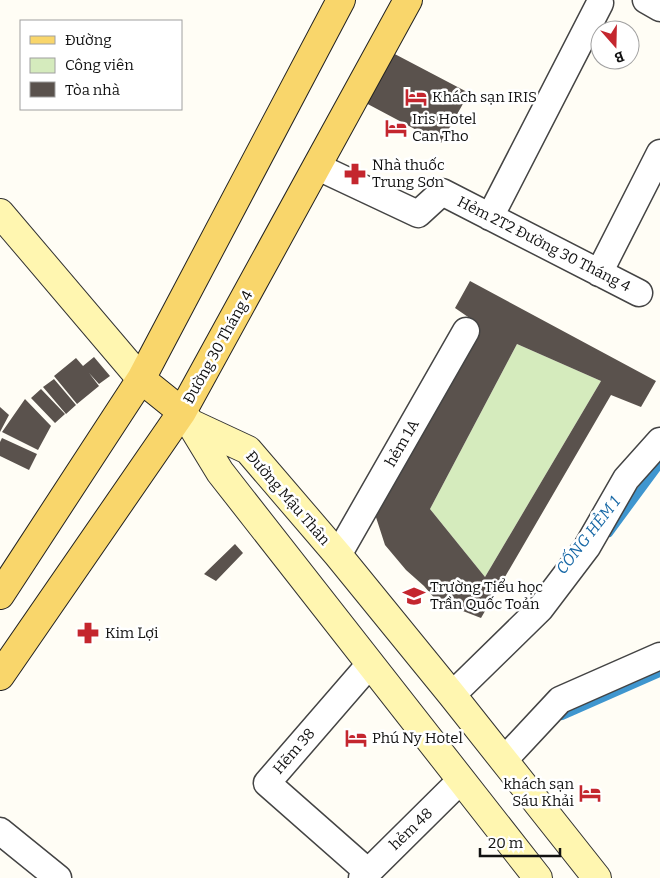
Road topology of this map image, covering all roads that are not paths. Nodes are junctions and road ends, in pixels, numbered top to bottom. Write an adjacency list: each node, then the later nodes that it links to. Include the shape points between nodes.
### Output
1 (340, 0): 13 (main road)
2 (408, 0): 7 (main road, Đường 30 Tháng 4)
3 (646, 0): 5 (street)
4 (600, 3): 9 (street)
5 (660, 8)
6 (660, 153): 10 (street)
7 (318, 167): 9 (street, Hẻm 2T2 Đường 30 Tháng 4, via 418,214 442,192); 14 (main road, Đường 30 Tháng 4)
8 (0, 213): 13 (main road)
9 (490, 217): 10 (street, Hẻm 2T2 Đường 30 Tháng 4)
10 (598, 273): 11 (street, Hẻm 2T2 Đường 30 Tháng 4)
11 (639, 293)
12 (466, 331): 16 (street, hẻm 1A)
13 (141, 379): 14 (main road); 17 (main road)
14 (186, 417): 16 (main road, Đường Mậu Thân, via 248,450); 19 (main road, via 220,472); 22 (main road, Đường 30 Tháng 4)
15 (660, 441): 23 (street, via 626,479 587,547 540,609)
16 (338, 555): 18 (main road, Đường Mậu Thân)
17 (0, 595)
18 (382, 609): 19 (main road); 23 (main road, Đường Mậu Thân)
19 (350, 638): 21 (main road)
20 (660, 656): 24 (street, via 560,700)
21 (370, 664): 25 (main road); 27 (street, Hẽm 38, via 267,783)
22 (0, 676)
23 (452, 695): 24 (main road, Đường Mậu Thân)
24 (504, 760): 30 (main road, Đường Mậu Thân)
25 (461, 780): 27 (street, hẻm 48); 29 (main road)
26 (4, 838): 28 (street)
27 (365, 875)
28 (58, 878)
29 (538, 878)
30 (597, 878)

